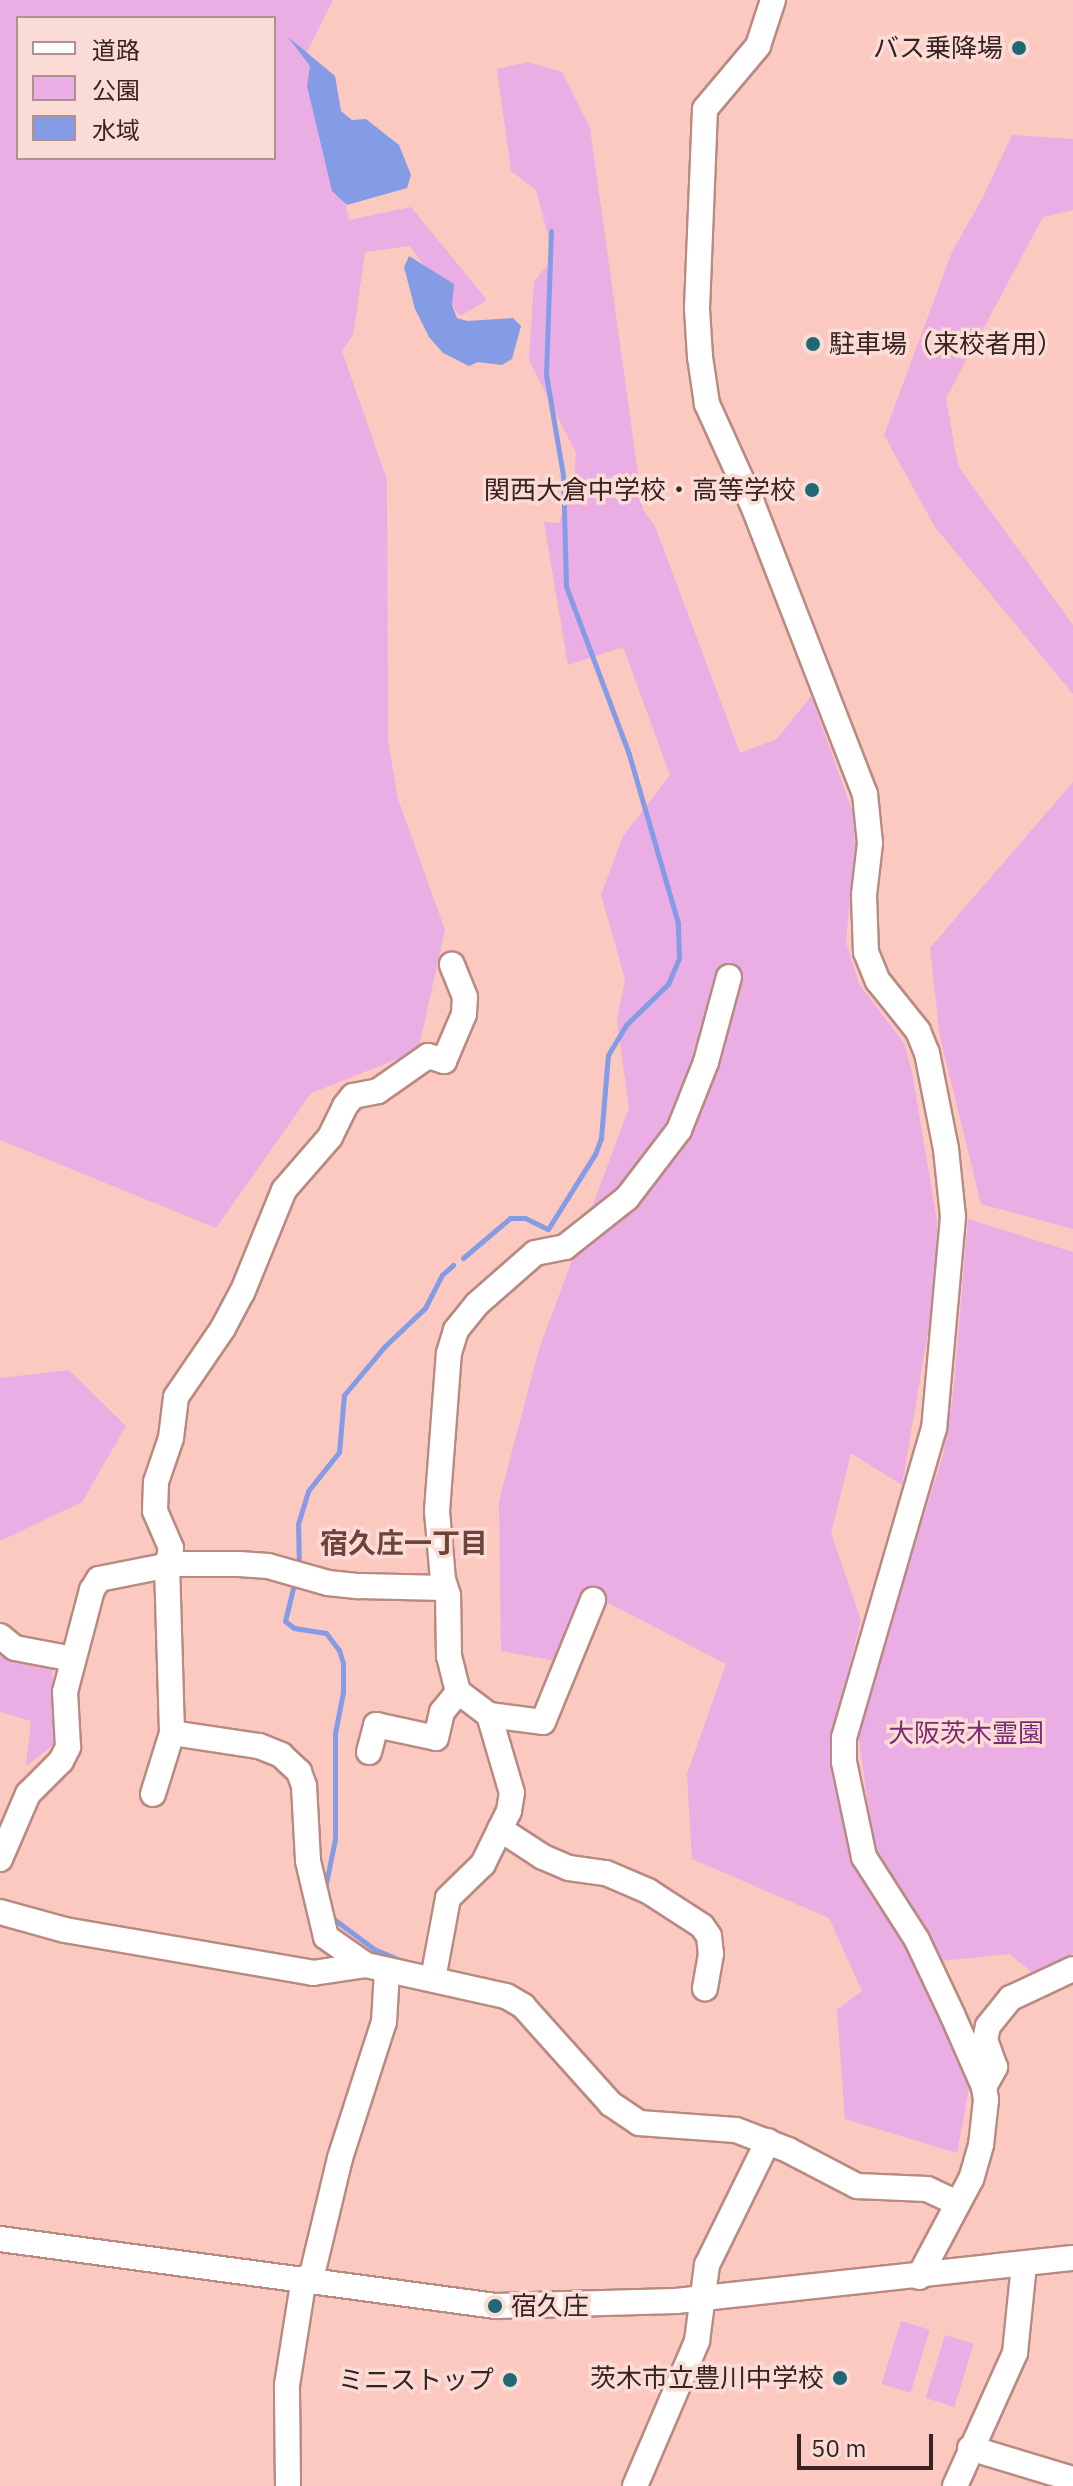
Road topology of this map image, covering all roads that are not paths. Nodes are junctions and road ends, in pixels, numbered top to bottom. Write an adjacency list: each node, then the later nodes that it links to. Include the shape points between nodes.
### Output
1 (773, 0): 21 (street, via 758,46 705,109 697,309 707,404 752,503 865,794 870,843 864,895 866,952 878,981 912,1022 927,1053 946,1149 953,1217 934,1428 846,1723 844,1762 867,1865 917,1940)
2 (452, 964): 4 (street, via 465,997 464,1014 444,1061 428,1056 378,1091 353,1096 345,1106 330,1137 284,1190 242,1293 176,1397 171,1438 156,1482 155,1511 171,1548)
3 (729, 977): 5 (street, via 706,1062 679,1130 627,1198 565,1247 535,1253 456,1330 449,1353 437,1511)
4 (167, 1566): 5 (street, via 259,1565 338,1584); 8 (street, via 99,1579); 11 (street)
5 (444, 1588): 9 (street, via 449,1656)
6 (593, 1600): 10 (street, via 543,1722)
7 (5, 1646): 8 (street)
8 (73, 1659): 15 (street, via 65,1692 68,1747 28,1794)
9 (458, 1692): 10 (street); 12 (street, via 442,1712 436,1738 376,1725)
10 (489, 1715): 14 (street, via 512,1793)
11 (172, 1733): 13 (street); 17 (street, via 259,1746 281,1755 299,1772 308,1861 326,1937)
12 (369, 1752)
13 (153, 1794)
14 (500, 1829): 19 (street, via 483,1864 448,1898); 20 (street, via 569,1868 606,1873 648,1891 702,1926 711,1954)
15 (0, 1859)
16 (0, 1912): 17 (street, via 65,1930 313,1973)
17 (377, 1968): 19 (street); 28 (street, via 384,2022)
18 (1073, 1969): 21 (street, via 1011,1998 988,2026 985,2040 995,2067)
19 (433, 1979): 22 (street, via 515,2000 611,2104 639,2123 728,2128)
20 (705, 1988)
21 (984, 2087): 23 (street, via 981,2145)
22 (768, 2141): 23 (street, via 857,2186 927,2189); 29 (street, via 713,2249)
23 (957, 2203): 27 (street)
24 (0, 2239): 28 (street)
25 (1073, 2258): 26 (street)
26 (1024, 2264): 27 (street); 30 (street, via 1015,2353)
27 (919, 2277): 29 (street)
28 (308, 2278): 29 (street, via 495,2306); 32 (street, via 287,2385)
29 (702, 2298): 33 (street, via 688,2367)
30 (970, 2448): 31 (street); 34 (street)
31 (1073, 2479)
32 (288, 2486)
33 (635, 2486)
34 (955, 2486)

